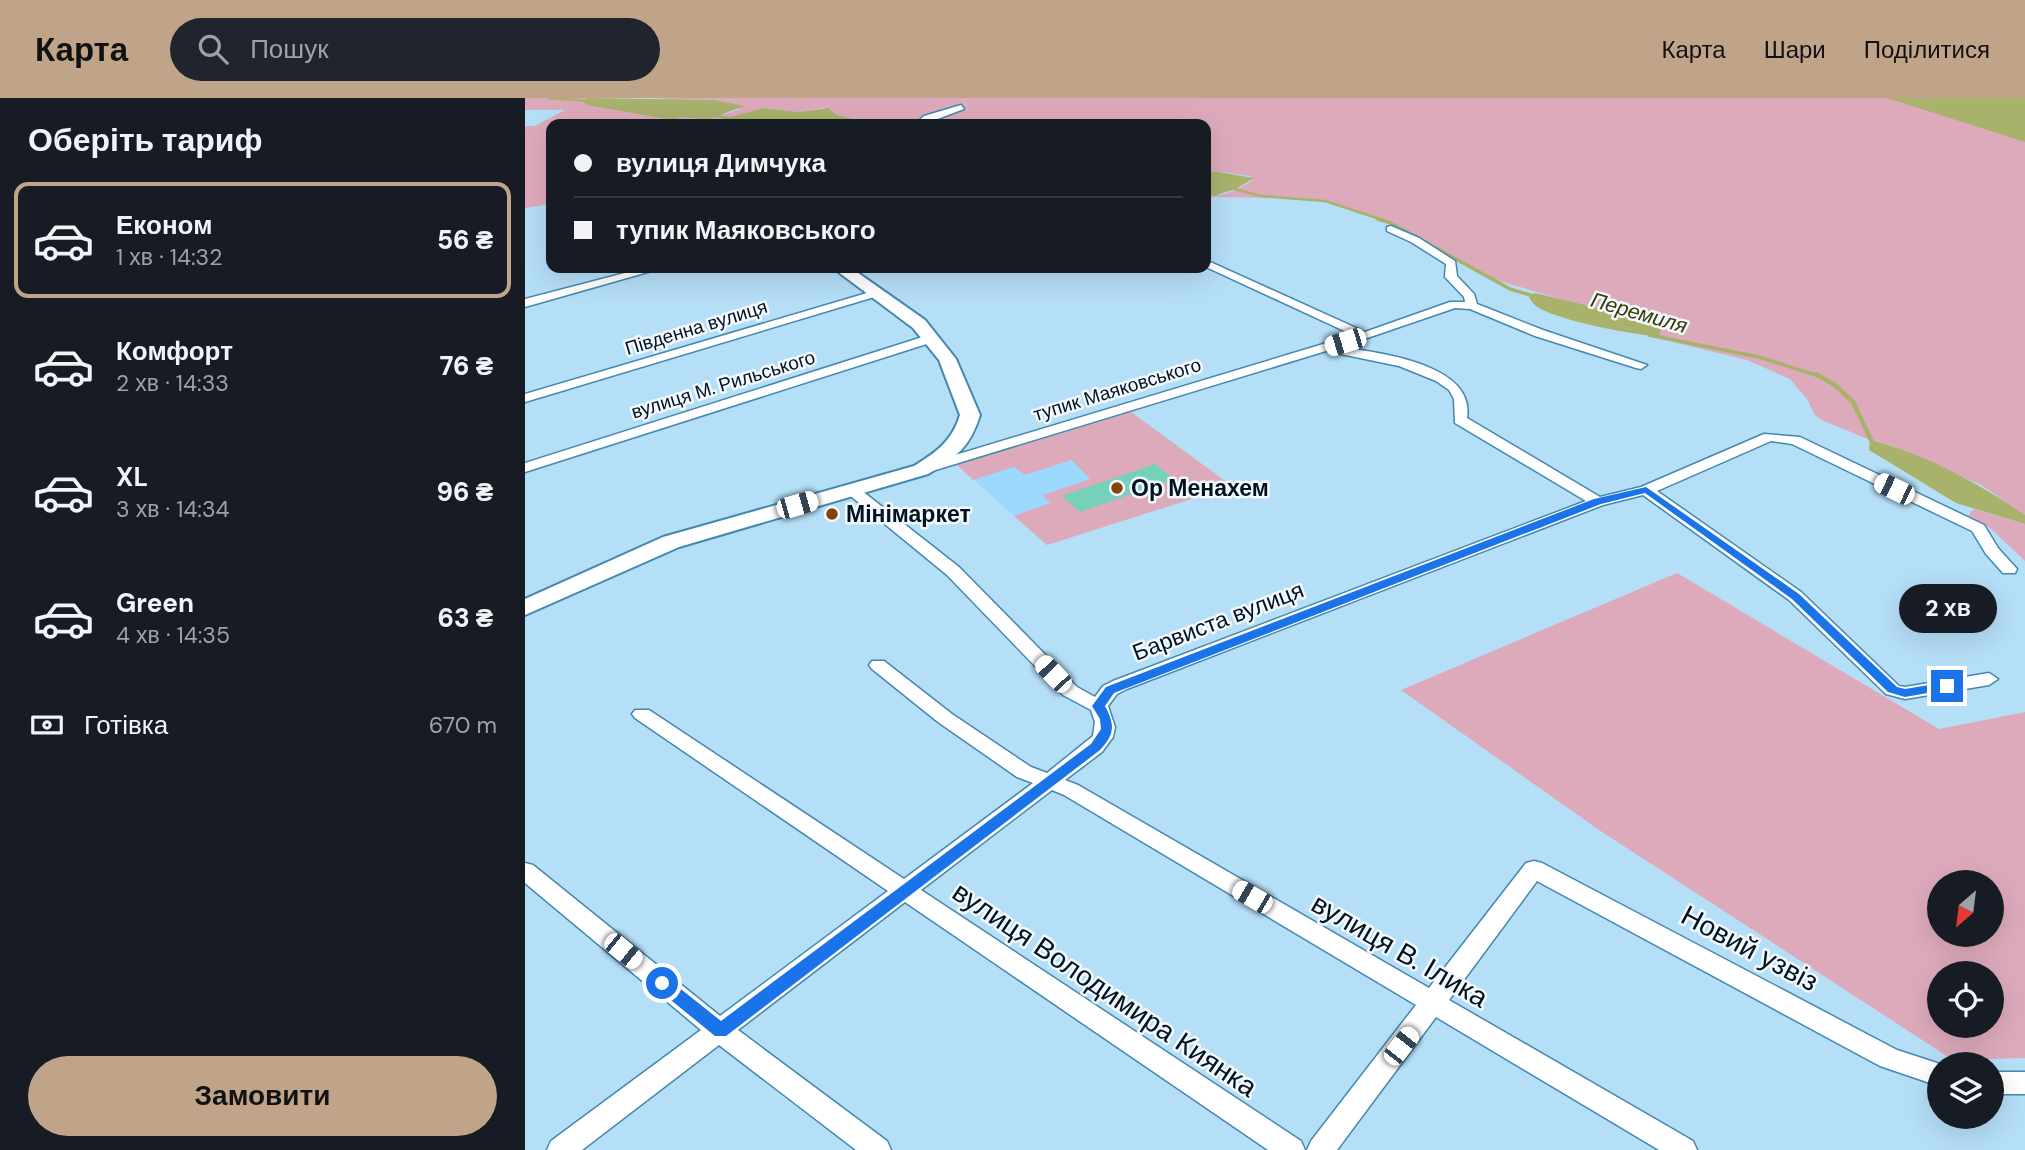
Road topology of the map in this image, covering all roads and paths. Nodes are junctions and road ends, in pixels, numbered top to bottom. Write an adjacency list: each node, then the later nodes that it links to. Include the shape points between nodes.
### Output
1 (961, 107): 2 (street)
2 (926, 119)
3 (1391, 229): 9 (street, via 1451,263 1451,277 1470,296)
4 (1211, 265): 10 (street)
5 (637, 273): 8 (street)
6 (848, 273): 7 (street)
7 (877, 293): 11 (street); 14 (street, Південна вулиця)
8 (525, 303)
9 (1472, 306): 10 (street, тупик Маяковського, via 1454,304); 13 (street, тупик Маяковського)
10 (1364, 336): 12 (street, тупик Маяковського)
11 (932, 338): 15 (street, вулиця М. Рильського); 16 (street, via 947,359 969,415 968,427 955,446)
12 (1326, 348): 16 (street, тупик Маяковського); 19 (street, тупик Маяковського, via 1414,367 1446,381 1462,401 1460,420)
13 (1641, 365)
14 (525, 398)
15 (525, 468)
16 (921, 470): 17 (street)
17 (852, 490): 21 (street, via 671,542); 24 (street, via 953,571 1070,691)
18 (1646, 490): 19 (street, Барвиста вулиця); 20 (street, Барвиста вулиця, via 1769,437 1795,440 1978,528); 23 (street, via 1795,597 1893,690 1905,693)
19 (1598, 502): 24 (street, Барвиста вулиця, via 1120,685)
20 (2009, 569)
21 (525, 608)
22 (878, 665): 26 (street, вулиця В. Ілика, via 945,718 1024,772)
23 (1989, 679)
24 (1098, 706): 26 (street, via 1106,719 1105,737)
25 (642, 714): 28 (street, вулиця Володимира Киянка)
26 (1047, 781): 28 (street); 29 (street, вулиця В. Ілика, via 1071,790)
27 (525, 872): 30 (street)
28 (905, 891): 30 (street); 36 (street, вулиця Володимира Киянка)
29 (1433, 1004): 31 (street, Новий узвіз, via 1534,869 1889,1058); 37 (street); 38 (street, вулиця В. Ілика)
30 (720, 1031): 34 (street); 35 (street)
31 (1927, 1071)
32 (2004, 1083): 33 (street)
33 (2025, 1083)
34 (561, 1150)
35 (877, 1150)
36 (1291, 1150)
37 (1321, 1150)
38 (1683, 1150)

